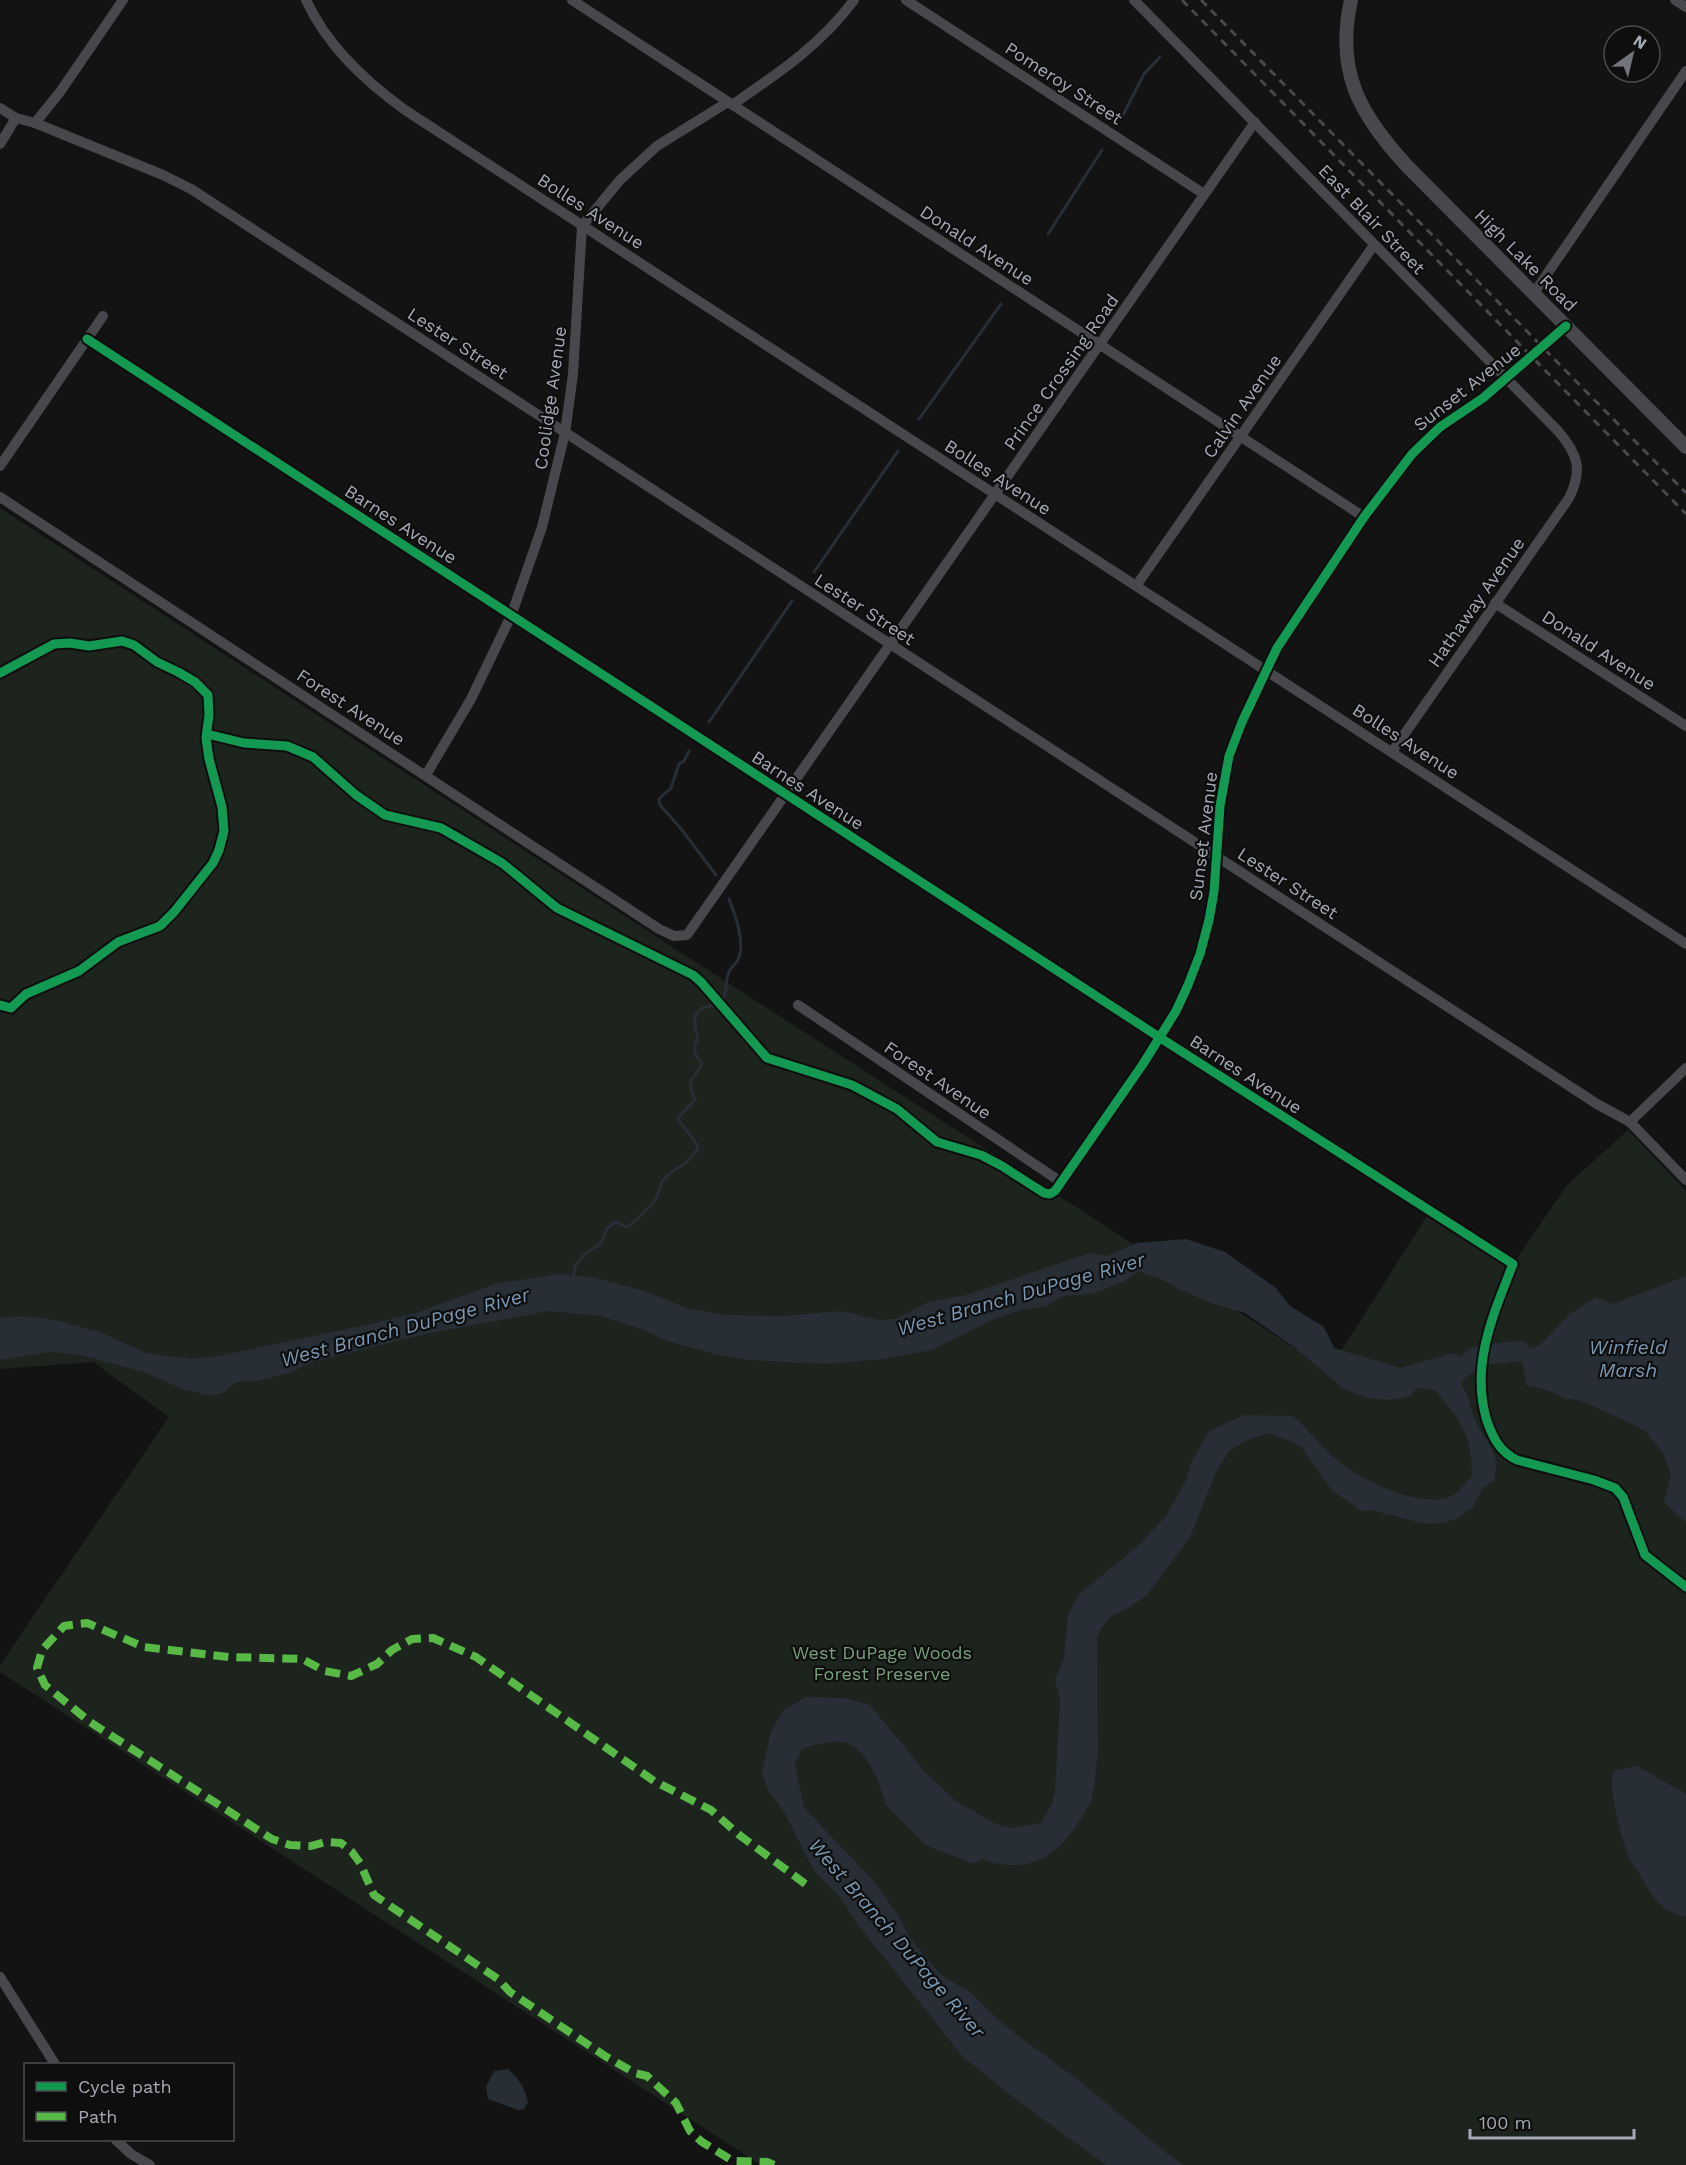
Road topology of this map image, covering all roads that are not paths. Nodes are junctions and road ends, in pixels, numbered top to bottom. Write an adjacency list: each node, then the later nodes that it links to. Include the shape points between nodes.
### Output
1 (123, 0): 15 (street)
2 (572, 0): 11 (street, Donald Avenue)
3 (854, 0): 11 (street, via 812,47 786,69)
4 (906, 0): 17 (street, Pomeroy Street)
5 (1134, 0): 14 (street, East Blair Street)
6 (1351, 0): 20 (street, High Lake Road, via 1346,51 1354,89 1367,117 1387,144)
7 (1675, 0): 9 (street)
8 (310, 5): 18 (street, Bolles Avenue, via 341,54 384,95)
9 (1686, 7)
10 (1686, 70): 20 (street)
11 (730, 104): 18 (street, via 681,130 649,154 620,180); 24 (street, Donald Avenue)
12 (0, 108): 13 (street, Lester Street)
13 (16, 118): 15 (street, Lester Street); 16 (street)
14 (1255, 122): 17 (street, Prince Crossing Road); 19 (street, East Blair Street)
15 (34, 123): 26 (street, Lester Street, via 191,189)
16 (0, 144)
17 (1204, 194): 24 (street, Prince Crossing Road)
18 (582, 226): 26 (street, Coolidge Avenue, via 577,332); 31 (street, Bolles Avenue)
19 (1374, 245): 25 (street, East Blair Street); 27 (street, Calvin Avenue)
20 (1534, 293): 22 (street, High Lake Road)
21 (103, 316): 23 (street)
22 (1566, 326): 25 (street, Sunset Avenue); 28 (street, High Lake Road)
23 (87, 339): 29 (street); 36 (street, Barnes Avenue)
24 (1100, 344): 27 (street, Donald Avenue); 31 (street, Prince Crossing Road)
25 (1506, 379): 30 (street, East Blair Street, via 1565,439); 33 (street, Sunset Avenue, via 1427,439 1400,467)
26 (565, 433): 36 (street, Coolidge Avenue, via 542,527); 37 (street, Lester Street)
27 (1241, 436): 33 (street, Donald Avenue); 34 (street, Calvin Avenue)
28 (1686, 447)
29 (0, 466)
30 (1578, 467): 35 (street, Hathaway Avenue, via 1569,498)
31 (995, 495): 34 (street, Bolles Avenue); 37 (street, Prince Crossing Road)
32 (0, 497): 41 (street, Forest Avenue)
33 (1364, 517): 38 (street, Sunset Avenue, via 1291,626)
34 (1136, 586): 38 (street, Bolles Avenue)
35 (1495, 603): 39 (street, Donald Avenue); 40 (street, Hathaway Avenue)
36 (511, 616): 41 (street, Coolidge Avenue, via 471,699); 42 (street, Barnes Avenue)
37 (890, 645): 42 (street, Prince Crossing Road); 43 (street, Lester Street)
38 (1266, 671): 40 (street, Bolles Avenue); 43 (street, Sunset Avenue, via 1230,756 1222,790)
39 (1686, 726)
40 (1392, 752): 45 (street, Bolles Avenue)
41 (426, 775): 44 (street, Forest Avenue, via 659,929 674,936)
42 (785, 795): 44 (street, Prince Crossing Road); 47 (street, Barnes Avenue)
43 (1216, 856): 47 (street, Sunset Avenue, via 1214,892 1200,954 1176,1011); 49 (street, Lester Street)
44 (687, 935)
45 (1686, 944)
46 (798, 1005): 51 (street, Forest Avenue)
47 (1159, 1037): 51 (street, Sunset Avenue); 52 (street, Barnes Avenue)
48 (1686, 1068): 49 (street)
49 (1630, 1122): 50 (street, Lester Street)
50 (1686, 1180)
51 (1061, 1182)
52 (1513, 1264)
53 (0, 1977): 54 (street)
54 (54, 2063)
55 (118, 2141): 56 (street)
56 (150, 2165)

